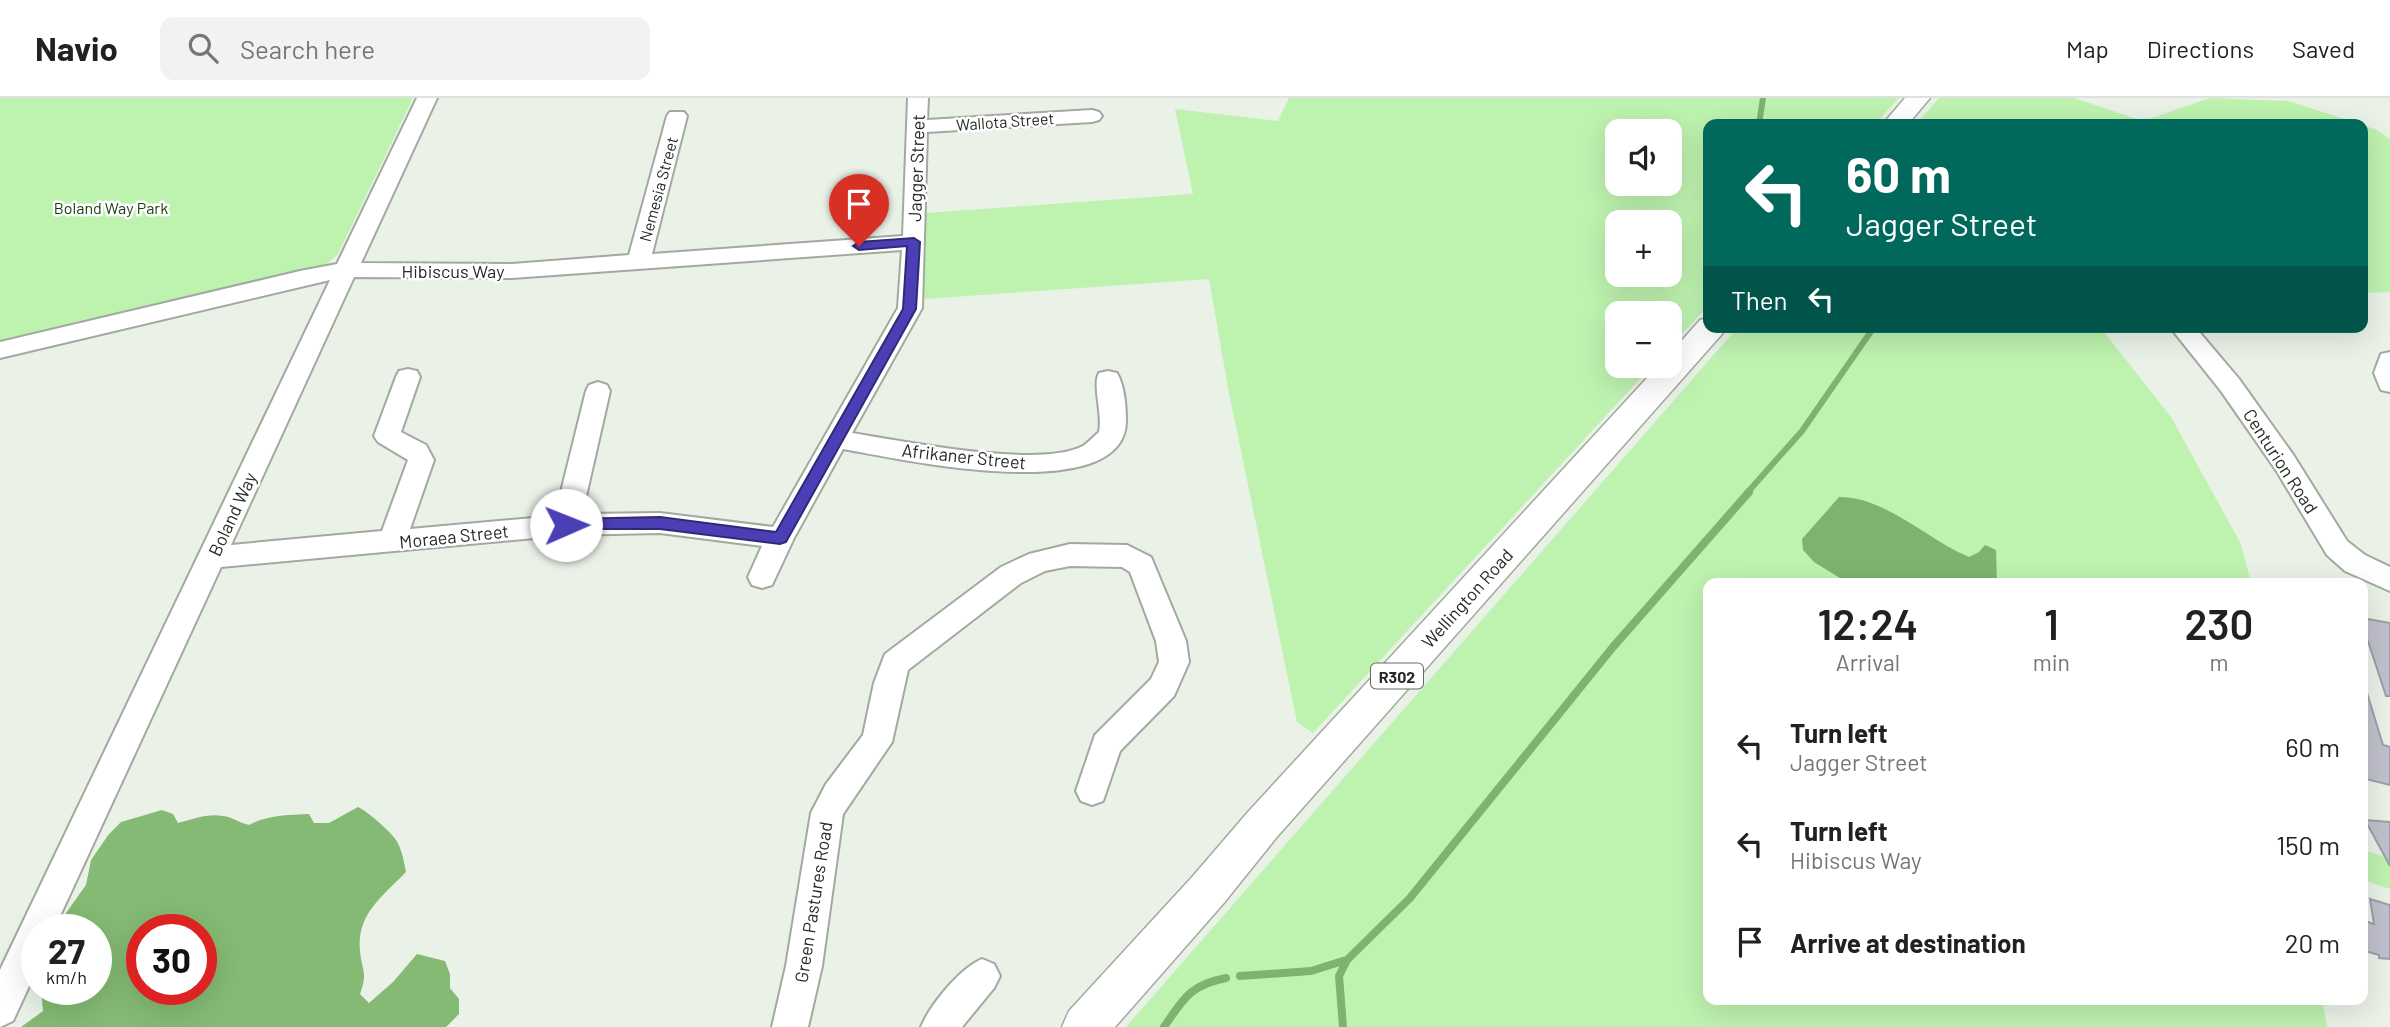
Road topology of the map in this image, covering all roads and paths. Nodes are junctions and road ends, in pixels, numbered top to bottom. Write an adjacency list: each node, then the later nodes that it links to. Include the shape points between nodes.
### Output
1 (426, 98): 10 (street, Boland Way)
2 (918, 98): 7 (street, Jagger Street)
3 (1918, 98): 6 (main road)
4 (677, 116): 9 (street, Nemesia Street)
5 (1092, 116): 7 (street, Wallota Street)
6 (1899, 119)
7 (917, 127): 8 (street, Jagger Street)
8 (914, 242): 9 (street, Hibiscus Way); 17 (street, Jagger Street, via 910,309)
9 (639, 262): 10 (street, Hibiscus Way, via 486,272)
10 (346, 270): 13 (street, Hibiscus Way); 21 (street, Boland Way)
11 (1706, 333): 31 (main road, Wellington Road / R302)
12 (2187, 333): 23 (street, Centurion Road, via 2285,463 2337,548 2355,563)
13 (0, 350)
14 (408, 377): 20 (street, via 387,436 417,452 421,460)
15 (1108, 379): 17 (street, Afrikaner Street, via 1111,436 1081,458 1057,463 985,462)
16 (598, 391): 18 (street)
17 (836, 439): 19 (street, Jagger Street)
18 (566, 525): 19 (street, Moraea Street, via 660,523); 20 (street, Moraea Street)
19 (780, 538): 22 (street, Jagger Street)
20 (392, 542): 21 (street, Moraea Street)
21 (212, 557): 25 (street, Boland Way)
22 (762, 578)
23 (2390, 580)
24 (1092, 791): 29 (street, Green Pastures Road, via 1106,744 1163,687 1174,662 1171,641 1141,565 1127,556 1070,555 1039,562 1011,576 896,663 888,680 877,740 835,795 827,813)
25 (45, 914)
26 (21, 964): 28 (street, Boland Way)
27 (982, 976): 30 (street)
28 (0, 1009)
29 (790, 1027)
30 (939, 1027)
31 (1085, 1027)

